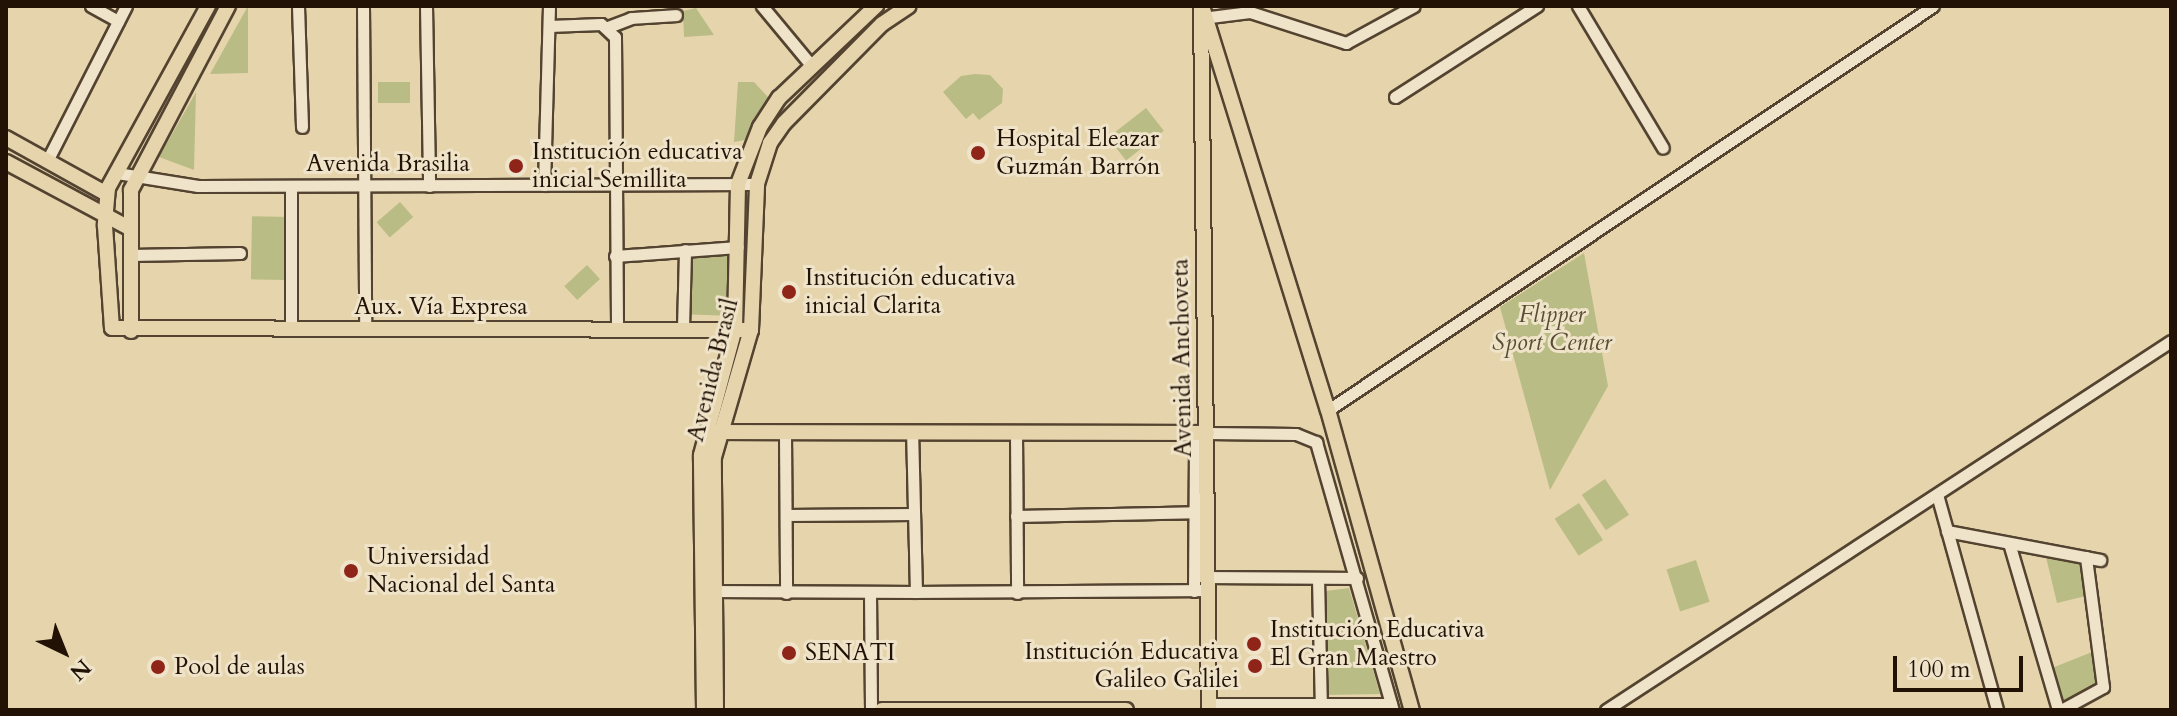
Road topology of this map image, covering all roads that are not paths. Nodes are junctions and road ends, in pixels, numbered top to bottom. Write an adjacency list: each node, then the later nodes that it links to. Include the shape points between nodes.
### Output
1 (91, 6): 18 (street)
2 (126, 6): 18 (street)
3 (208, 6): 30 (main road)
4 (228, 6): 32 (main road)
5 (298, 6): 25 (street)
6 (363, 6): 31 (street)
7 (426, 6): 38 (street)
8 (549, 6): 19 (street)
9 (876, 6): 21 (main road, Avenida Brasil)
10 (909, 6): 24 (main road, Avenida Brasil, via 882,24)
11 (1414, 6): 16 (street, via 1346,43 1250,12)
12 (1537, 6): 22 (street)
13 (1578, 6): 27 (street)
14 (1933, 6): 55 (street)
15 (767, 8): 21 (street)
16 (1204, 10): 55 (main road); 59 (main road, Avenida Anchoveta)
17 (676, 15): 20 (street, via 631,18)
18 (118, 21): 28 (street)
19 (549, 26): 20 (street); 36 (street)
20 (608, 27): 33 (street, via 616,49)
21 (811, 65): 23 (main road, Avenida Brasil)
22 (1395, 97)
23 (779, 98): 24 (main road); 34 (main road, Avenida Brasil, via 760,127)
24 (794, 111): 35 (main road, Avenida Brasil, via 770,143)
25 (302, 127)
26 (6, 138): 28 (main road)
27 (1663, 148)
28 (47, 161): 39 (main road)
29 (6, 162): 40 (main road)
30 (117, 173): 32 (street, Avenida Brasilia); 39 (main road)
31 (361, 183): 37 (street, Avenida Brasilia); 38 (street, Avenida Brasilia); 50 (street)
32 (134, 184): 37 (street, Avenida Brasilia); 41 (main road)
33 (614, 184): 34 (street, Avenida Brasilia); 36 (street, Avenida Brasilia); 46 (street)
34 (738, 184): 35 (street, Avenida Brasilia); 42 (main road, Avenida Brasil)
35 (757, 184): 52 (main road, Avenida Brasil)
36 (544, 185): 38 (street, Avenida Brasilia)
37 (291, 186): 51 (street)
38 (429, 186)
39 (107, 194): 40 (main road)
40 (105, 216): 41 (main road); 53 (main road, via 108,319 112,328)
41 (129, 228): 45 (main road)
42 (738, 247): 43 (street); 49 (main road, Avenida Brasil)
43 (685, 250): 46 (street); 48 (street)
44 (240, 253): 45 (street)
45 (130, 255): 53 (main road)
46 (615, 256): 47 (street)
47 (617, 328): 48 (main road, Aux. Vía Expresa); 50 (main road, Aux. Vía Expresa)
48 (683, 328): 49 (main road, Aux. Vía Expresa)
49 (735, 328): 52 (main road, Aux. Vía Expresa); 56 (main road, Avenida Brasil)
50 (365, 329): 51 (main road, Aux. Vía Expresa)
51 (291, 330): 53 (main road, Aux. Vía Expresa)
52 (751, 330): 56 (main road, Avenida Brasil)
53 (131, 331)
54 (2171, 341): 61 (street)
55 (1328, 410): 87 (main road)
56 (712, 432): 60 (main road); 73 (main road, Avenida Brasil); 81 (main road, Avenida Brasil, via 699,485)
57 (1016, 432): 58 (main road); 59 (main road); 65 (street)
58 (912, 433): 60 (main road); 63 (street)
59 (1201, 433): 62 (main road, Avenida Anchoveta); 71 (street, via 1305,435 1319,448)
60 (785, 434): 64 (street)
61 (1938, 498): 66 (street); 88 (street)
62 (1200, 511): 65 (street); 72 (main road, Avenida Anchoveta)
63 (914, 514): 64 (street); 74 (street)
64 (786, 515): 75 (street)
65 (1016, 516): 77 (street)
66 (1947, 531): 67 (street); 89 (street)
67 (2009, 543): 68 (street); 90 (street)
68 (2086, 557): 69 (street); 90 (street, via 2103,687)
69 (2100, 560)
70 (1318, 578): 71 (street); 72 (street); 78 (street)
71 (1357, 578): 80 (street)
72 (1204, 586): 77 (street); 79 (main road, Avenida Anchoveta)
73 (713, 591): 75 (street); 82 (main road, Avenida Brasil)
74 (916, 592): 76 (street); 77 (street)
75 (786, 593): 76 (street)
76 (870, 593): 83 (street)
77 (1017, 593)
78 (1321, 706): 79 (street); 80 (street)
79 (1209, 707)
80 (1392, 707)
81 (704, 710)
82 (716, 710)
83 (871, 710)
84 (882, 710): 85 (main road)
85 (976, 710): 86 (main road)
86 (1126, 710)
87 (1412, 710)
88 (1606, 710)
89 (1997, 710)
90 (2060, 710)

